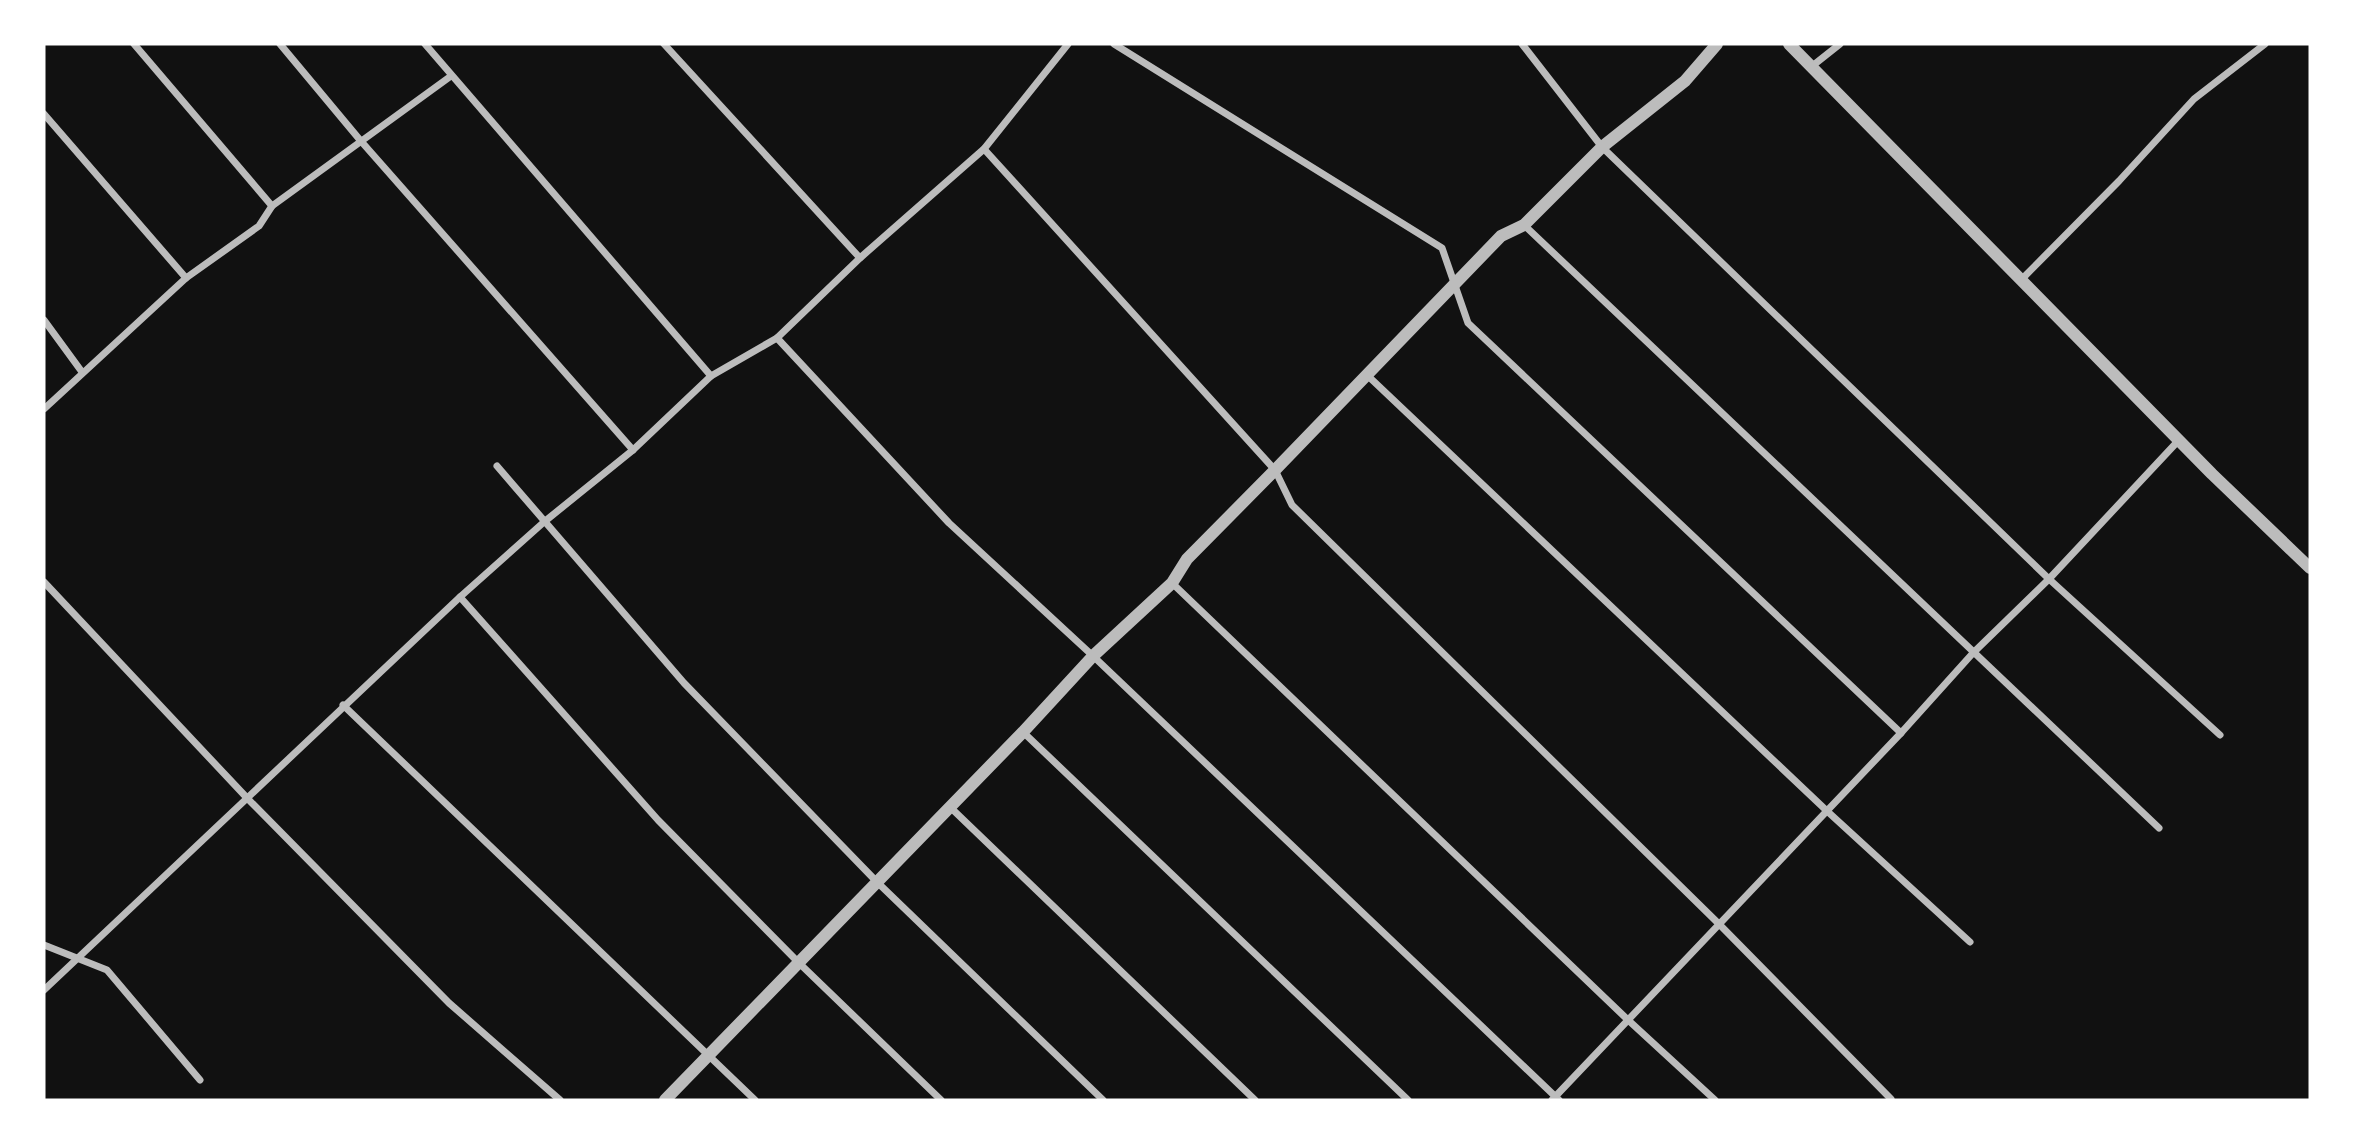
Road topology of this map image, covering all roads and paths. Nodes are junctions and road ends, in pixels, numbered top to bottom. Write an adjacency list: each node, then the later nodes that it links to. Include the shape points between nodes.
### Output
1 (134, 44): 18 (street)
2 (280, 44): 15 (street)
3 (425, 44): 13 (street)
4 (664, 44): 20 (street)
5 (1068, 44): 17 (street)
6 (1114, 44): 23 (street, via 1442,248)
7 (1522, 44): 16 (street)
8 (1717, 44): 16 (street, via 1685,81)
9 (1788, 44): 12 (street)
10 (1840, 44): 12 (street)
11 (2265, 44): 22 (street, via 2194,99)
12 (1811, 67): 22 (street)
13 (451, 76): 15 (street); 28 (street)
14 (44, 114): 21 (street)
15 (360, 140): 18 (street); 31 (street)
16 (1602, 147): 19 (street); 36 (street)
17 (984, 149): 20 (street); 33 (street)
18 (272, 206): 21 (street, via 259,226)
19 (1524, 225): 23 (street, via 1501,236); 40 (street)
20 (860, 258): 25 (street)
21 (186, 278): 26 (street)
22 (2021, 281): 30 (street)
23 (1455, 284): 27 (street); 44 (street, via 1468,323)
24 (44, 320): 26 (street)
25 (777, 338): 28 (street); 41 (street, via 949,523)
26 (82, 372): 29 (street)
27 (1367, 375): 33 (street); 48 (street)
28 (711, 376): 31 (street)
29 (44, 409)
30 (2179, 440): 35 (street); 36 (street)
31 (633, 450): 34 (street)
32 (497, 466): 34 (street)
33 (1275, 470): 38 (street, via 1186,559); 51 (street, via 1292,505)
34 (544, 522): 39 (street); 50 (street, via 684,683)
35 (2309, 564)
36 (2049, 579): 40 (street); 45 (street)
37 (44, 582): 46 (street)
38 (1172, 583): 41 (street); 57 (street)
39 (460, 597): 42 (street); 55 (street, via 658,820)
40 (1973, 653): 44 (street); 49 (street)
41 (1093, 656): 43 (street); 60 (street)
42 (344, 705): 46 (street); 58 (street)
43 (1023, 732): 47 (street); 68 (street)
44 (1901, 733): 48 (street)
45 (2220, 736)
46 (248, 799): 54 (street); 62 (street, via 450,1003)
47 (950, 807): 50 (street); 67 (street)
48 (1827, 811): 51 (street); 52 (street)
49 (2159, 828)
50 (877, 882): 55 (street); 66 (street)
51 (1719, 924): 57 (street); 61 (street)
52 (1970, 943)
53 (44, 945): 54 (street)
54 (76, 959): 56 (street); 59 (street, via 107,970)
55 (799, 963): 58 (street); 65 (street)
56 (44, 990)
57 (1627, 1019): 60 (street); 69 (street)
58 (708, 1055): 63 (street); 64 (street)
59 (200, 1080)
60 (1556, 1099)
61 (1891, 1099)
62 (560, 1100)
63 (665, 1100)
64 (755, 1100)
65 (941, 1100)
66 (1102, 1100)
67 (1255, 1100)
68 (1408, 1100)
69 (1715, 1100)

